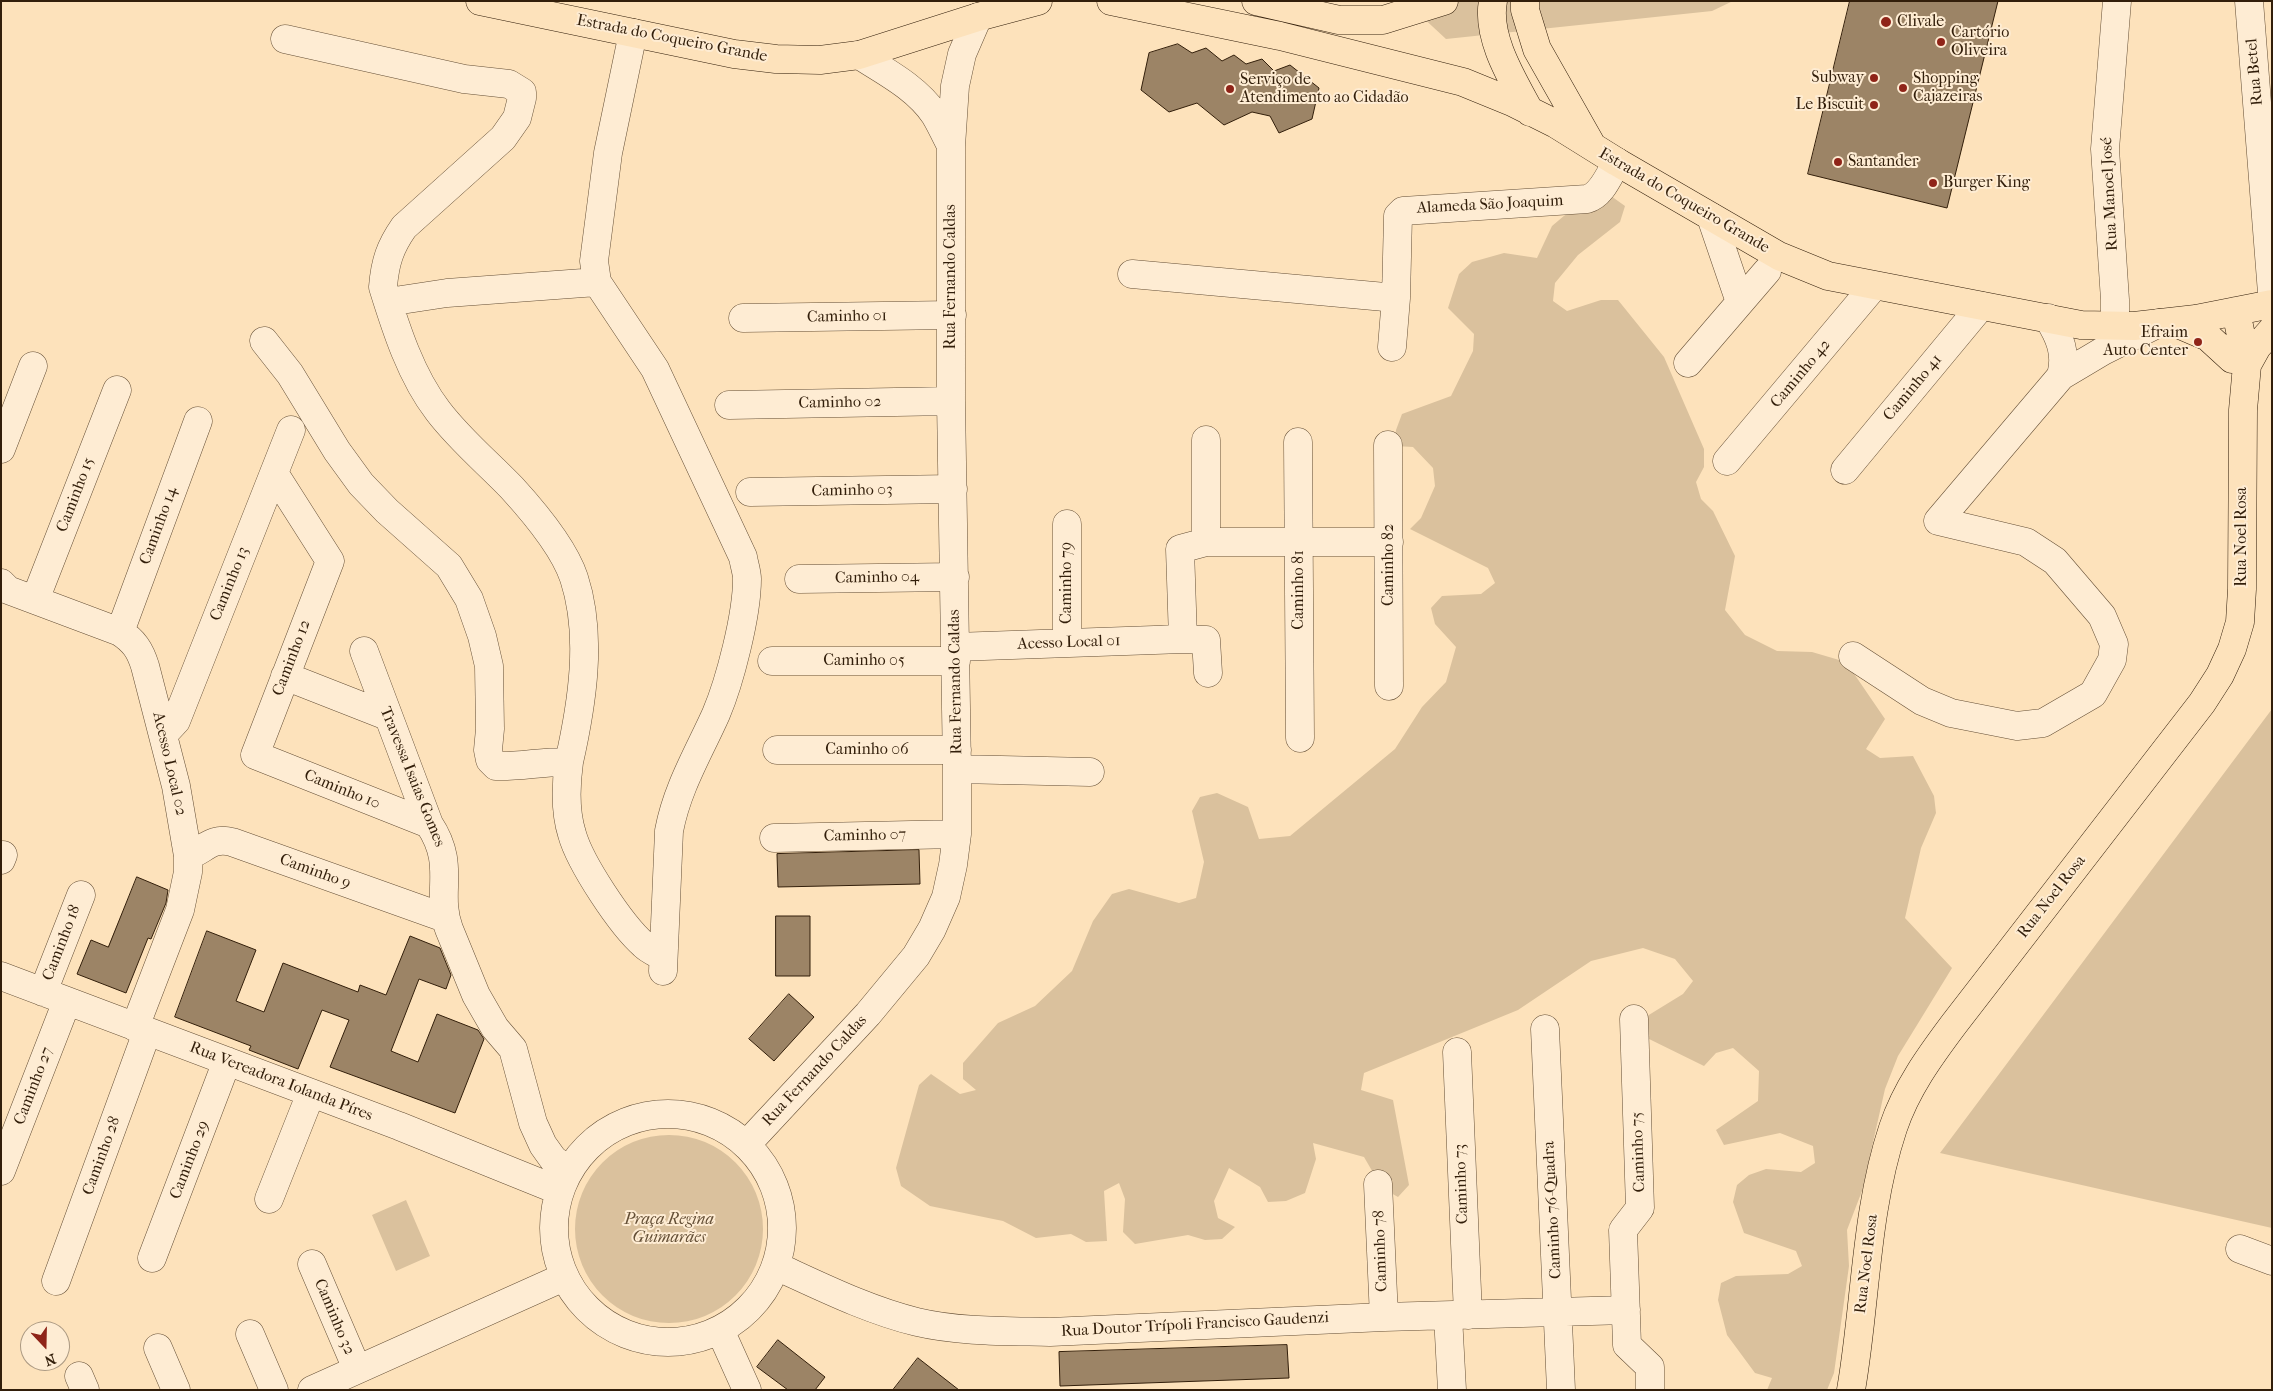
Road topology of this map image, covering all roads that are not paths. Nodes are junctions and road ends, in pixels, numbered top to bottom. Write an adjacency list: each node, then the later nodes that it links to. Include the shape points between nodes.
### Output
1 (480, 1): 10 (main road, Estrada do Coqueiro Grande)
2 (1038, 1): 11 (main road, Estrada do Coqueiro Grande)
3 (1111, 1): 17 (main road, Estrada do Coqueiro Grande, via 1410,67 1463,82)
4 (1256, 1): 5 (main road, via 1340,20 1383,20)
5 (1444, 1)
6 (1493, 1): 17 (main road, via 1491,11 1497,42)
7 (1525, 1): 19 (main road, via 1538,49)
8 (2117, 1): 37 (street, Rua Manoel José, via 2105,149)
9 (2249, 1): 26 (street, Rua Betel)
10 (534, 6): 12 (main road, Estrada do Coqueiro Grande)
11 (978, 17): 14 (main road, Estrada do Coqueiro Grande); 15 (street, Rua Fernando Caldas, via 962,54)
12 (633, 32): 14 (main road, Estrada do Coqueiro Grande, via 734,54 776,59 820,60); 24 (street, via 608,153 594,261)
13 (285, 39): 28 (street, via 464,79 509,84 522,92 517,118 503,138 404,227 392,245 383,287)
14 (860, 55): 16 (street, Rua Fernando Caldas)
15 (955, 86): 16 (street); 18 (street, Rua Fernando Caldas)
16 (922, 99): 18 (street, Rua Fernando Caldas, via 935,115)
17 (1530, 112): 19 (main road, Estrada do Coqueiro Grande)
18 (951, 146): 33 (street, Rua Fernando Caldas)
19 (1593, 147): 20 (main road, Estrada do Coqueiro Grande)
20 (1617, 162): 21 (main road, Estrada do Coqueiro Grande); 27 (street, Alameda São Joaquim, via 1594,197 1587,199 1403,211 1398,216)
21 (1711, 217): 25 (main road, Estrada do Coqueiro Grande, via 1794,263 1828,276); 29 (street)
22 (1766, 271): 29 (street)
23 (1132, 274): 27 (street)
24 (597, 282): 28 (street, via 447,292); 83 (street, via 655,369 743,557 747,579 732,667 717,710 673,810 663,964 633,935 578,851 571,832 567,796)
25 (1874, 286): 31 (main road, Estrada do Coqueiro Grande); 54 (street, Caminho 42)
26 (2272, 292)
27 (1396, 298): 40 (street, Alameda São Joaquim)
28 (388, 302): 83 (street, via 420,383 437,410 512,488 558,547 573,577 581,612 583,646 578,722)
29 (1740, 302): 41 (street)
30 (2272, 304): 32 (main road, Estrada do Coqueiro Grande)
31 (1981, 306): 35 (main road, Estrada do Coqueiro Grande); 55 (street, Caminho 41)
32 (2229, 312): 36 (main road, Estrada do Coqueiro Grande); 42 (main road, Rua Noel Rosa)
33 (952, 315): 34 (street, Caminho 01); 46 (street, Rua Fernando Caldas)
34 (743, 318)
35 (2048, 318): 37 (main road, Estrada do Coqueiro Grande, via 2080,325); 44 (street, via 2059,337 2063,353)
36 (2165, 322): 37 (main road, Estrada do Coqueiro Grande); 42 (main road, via 2208,336); 44 (street, via 2103,351)
37 (2115, 327)
38 (2272, 330): 42 (main road)
39 (264, 341): 83 (street, via 290,374 361,484 448,566 469,598 489,666 490,760 496,766 508,767 549,761)
40 (1392, 347)
41 (1688, 362)
42 (2240, 362): 126 (main road, Rua Noel Rosa, via 2243,410 2242,589 2240,622 2232,649 2202,704 1926,1061 1909,1092 1894,1127 1876,1197)
43 (32, 366): 53 (street)
44 (2061, 376): 72 (street, via 1938,521 2026,542 2055,561 2102,616 2114,644 2112,660 2092,694 2043,723 2017,726 1951,713 1922,701)
45 (117, 390): 66 (street, Caminho 15)
46 (951, 401): 47 (street, Caminho 02); 57 (street, Rua Fernando Caldas)
47 (729, 405)
48 (198, 421): 67 (street, Caminho 14)
49 (291, 430): 56 (street, Caminho 13)
50 (1206, 440): 60 (street)
51 (1298, 442): 61 (street, Caminho 81)
52 (1388, 445): 62 (street, Caminho 82)
53 (1, 449)
54 (1727, 462)
55 (1845, 470)
56 (274, 473): 75 (street, Caminho 12, via 330,561); 78 (street, Caminho 13, via 176,721)
57 (953, 489): 58 (street, Caminho 03); 63 (street, Rua Fernando Caldas)
58 (750, 492)
59 (1067, 524): 69 (street, Caminho 79)
60 (1206, 542): 61 (street); 68 (street, via 1180,549)
61 (1298, 542): 62 (street); 79 (street, Caminho 81)
62 (1389, 542): 76 (street, Caminho 82)
63 (955, 577): 64 (street, Caminho 04); 71 (street, Rua Fernando Caldas)
64 (799, 579)
65 (1, 583): 66 (street, Acesso Local 02, via 8,590)
66 (35, 600): 67 (street, Acesso Local 02)
67 (120, 632): 78 (street, Acesso Local 02, via 132,639 141,653)
68 (1182, 639): 69 (street, Acesso Local 01); 74 (street, via 1206,640)
69 (1067, 643): 71 (street, Acesso Local 01)
70 (364, 651): 77 (street, Travessa Isaias Gomes)
71 (956, 654): 73 (street, Caminho 05); 82 (street, Rua Fernando Caldas)
72 (1853, 656)
73 (772, 662)
74 (1208, 672)
75 (285, 676): 77 (street); 81 (street, Caminho 12)
76 (1389, 686)
77 (387, 716): 85 (street, Travessa Isaias Gomes)
78 (163, 735): 88 (street, Acesso Local 02)
79 (1300, 738)
80 (777, 750): 82 (street, Caminho 06)
81 (255, 755): 85 (street, Caminho 10)
82 (957, 759): 84 (street, Caminho 06); 86 (street, Rua Fernando Caldas)
83 (569, 762)
84 (1090, 772)
85 (429, 824): 90 (street, Travessa Isaias Gomes, via 437,836 445,861)
86 (957, 834): 87 (street, Caminho 07); 99 (street, Rua Fernando Caldas, via 946,897 916,956 868,1014)
87 (774, 838)
88 (188, 856): 90 (street, Caminho 9, via 218,840 232,842); 95 (street, Acesso Local 02, via 180,910)
89 (80, 895): 92 (street, Caminho 18)
90 (445, 918): 101 (street, Travessa Isaias Gomes, via 476,995 495,1028 513,1049 533,1123)
91 (1, 976): 92 (street, Rua Vereadora Iolanda Píres)
92 (55, 996): 95 (street, Rua Vereadora Iolanda Píres); 100 (street, Caminho 27)
93 (1634, 1019): 111 (street, Caminho 75, via 1640,1208 1623,1230)
94 (1545, 1029): 112 (street, Caminho 76-Quadra)
95 (141, 1030): 97 (street, Rua Vereadora Iolanda Píres); 110 (street, Caminho 28)
96 (1457, 1052): 113 (street, Caminho 73)
97 (227, 1061): 98 (street, Rua Vereadora Iolanda Píres); 105 (street, Caminho 29)
98 (311, 1092): 101 (street, Rua Vereadora Iolanda Píres); 103 (street)
99 (746, 1145): 101 (street, via 723,1128 695,1118 666,1114 638,1119 610,1130 587,1148); 108 (street, via 771,1178 778,1198 782,1220)
100 (1, 1171)
101 (565, 1181): 109 (street, via 555,1212 554,1234)
102 (1378, 1184): 114 (street, Caminho 78)
103 (269, 1200)
104 (2240, 1249): 106 (street)
105 (152, 1258)
106 (2272, 1261)
107 (312, 1264): 118 (street, Caminho 32)
108 (776, 1266): 114 (street, Rua Doutor Trípoli Francisco Gaudenzi, via 861,1304 919,1322 1005,1331 1050,1332); 115 (street, via 754,1303)
109 (564, 1277): 115 (street, via 595,1317 636,1338 664,1342 693,1339); 118 (street)
110 (56, 1281)
111 (1626, 1310): 112 (street, Rua Doutor Trípoli Francisco Gaudenzi); 125 (street, Caminho 75, via 1627,1346 1650,1367)
112 (1558, 1312): 113 (street, Rua Doutor Trípoli Francisco Gaudenzi); 124 (street, Caminho 76-Quadra)
113 (1458, 1316): 114 (street, Rua Doutor Trípoli Francisco Gaudenzi); 123 (street, Caminho 73)
114 (1384, 1317)
115 (720, 1330): 122 (street)
116 (250, 1334): 120 (street)
117 (158, 1348): 119 (street)
118 (357, 1369): 121 (street)
119 (176, 1390)
120 (274, 1390)
121 (312, 1390)
122 (748, 1390)
123 (1452, 1390)
124 (1561, 1390)
125 (1650, 1390)
126 (1851, 1390)

